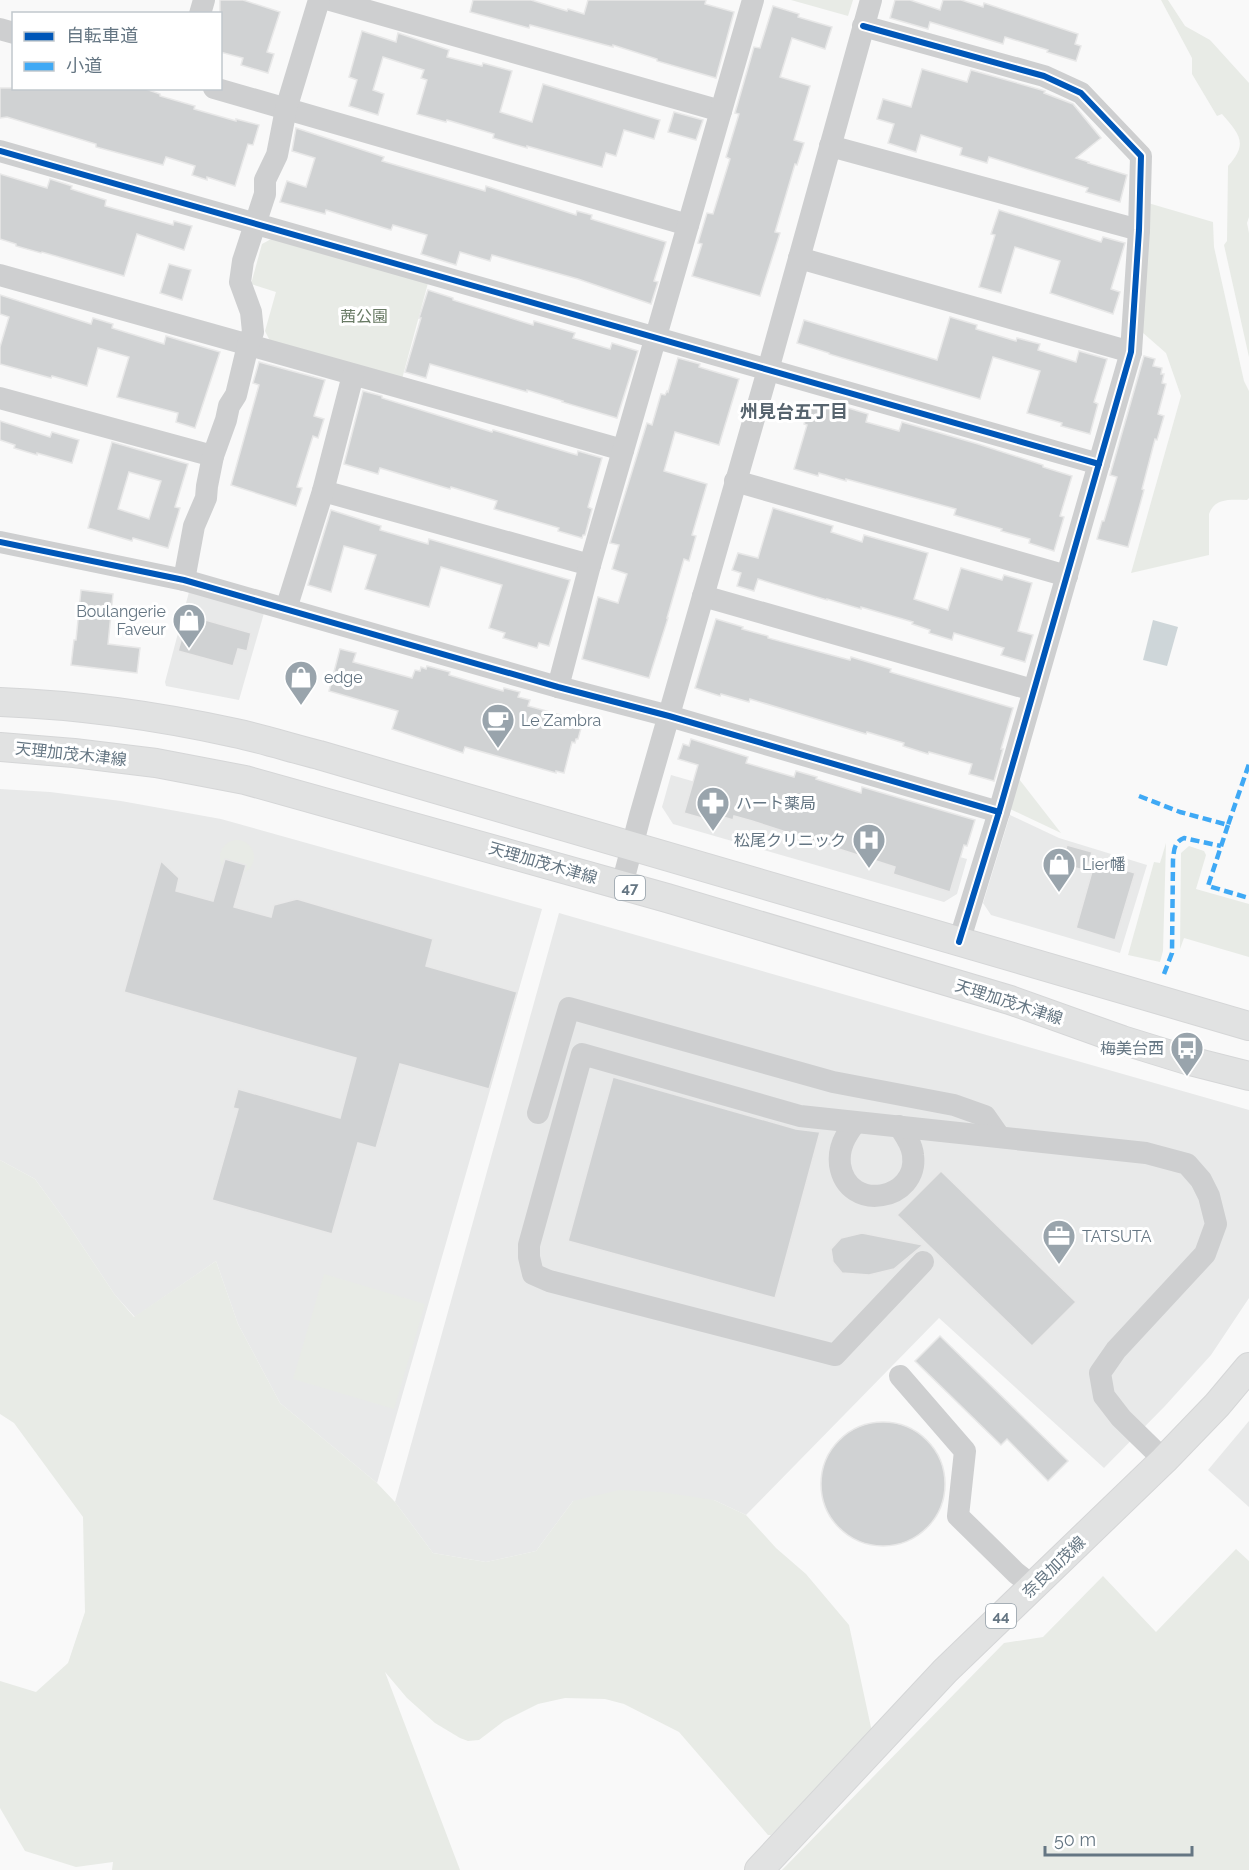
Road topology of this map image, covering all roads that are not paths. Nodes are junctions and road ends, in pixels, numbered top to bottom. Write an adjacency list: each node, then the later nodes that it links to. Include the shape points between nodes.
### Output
1 (319, 0): 7 (street)
2 (330, 0): 8 (street)
3 (753, 0): 8 (street)
4 (871, 0): 5 (street)
5 (863, 26): 9 (street); 13 (street, via 1044,76 1081,93 1141,156)
6 (221, 90): 7 (street)
7 (286, 109): 11 (street, via 277,155 265,180); 12 (street)
8 (721, 111): 12 (street)
9 (830, 146): 13 (street); 14 (street)
10 (0, 151): 11 (street)
11 (256, 223): 16 (street); 17 (street, via 240,282 251,312 253,332)
12 (688, 225): 16 (street)
13 (1139, 230): 18 (street)
14 (799, 258): 18 (street); 19 (street)
15 (0, 275): 17 (street)
16 (655, 338): 19 (street); 22 (street)
17 (248, 345): 20 (street); 23 (street, via 236,395)
18 (1131, 352): 24 (street)
19 (768, 370): 24 (street); 25 (street)
20 (353, 375): 22 (street); 26 (street)
21 (0, 398): 23 (street)
22 (623, 450): 28 (street)
23 (213, 456): 30 (street)
24 (1099, 464): 29 (street)
25 (735, 482): 29 (street); 31 (street)
26 (323, 491): 28 (street); 32 (street)
27 (0, 542): 30 (street)
28 (590, 565): 33 (street)
29 (1067, 576): 34 (street)
30 (184, 580): 32 (street)
31 (703, 597): 34 (street); 36 (street)
32 (286, 609): 33 (street)
33 (558, 687): 36 (street)
34 (1033, 690): 38 (street)
35 (0, 702): 39 (main road, via 126,713 236,733)
36 (669, 716): 38 (street); 39 (street)
37 (0, 747): 40 (main road, 天理加茂木津線 / 47, via 156,763 245,780)
38 (999, 812): 41 (street)
39 (633, 846): 40 (street); 41 (main road)
40 (622, 885): 43 (main road, 天理加茂木津線 / 47, via 1010,1000 1122,1040)
41 (959, 942): 42 (main road)
42 (1249, 1026)
43 (1249, 1076)
44 (538, 1113): 47 (street, via 569,1008 833,1082 954,1106 985,1116)
45 (855, 1123): 46 (street); 46 (street, via 842,1143 842,1177 858,1193 871,1196 884,1196 896,1190 913,1169 912,1147); 48 (street, via 800,1116 582,1054 530,1245 533,1274 835,1355)
46 (899, 1126): 47 (street)
47 (999, 1136): 51 (street, via 1146,1153 1187,1164 1201,1180 1216,1224 1205,1254 1116,1350 1100,1373 1104,1396)
48 (923, 1262)
49 (1249, 1367): 51 (main road, 奈良加茂線 / 44)
50 (900, 1376): 52 (street, via 965,1451 958,1516)
51 (1164, 1460): 52 (main road, 奈良加茂線 / 44)
52 (1034, 1587): 53 (main road, 奈良加茂線 / 44, via 945,1671)
53 (759, 1870)

